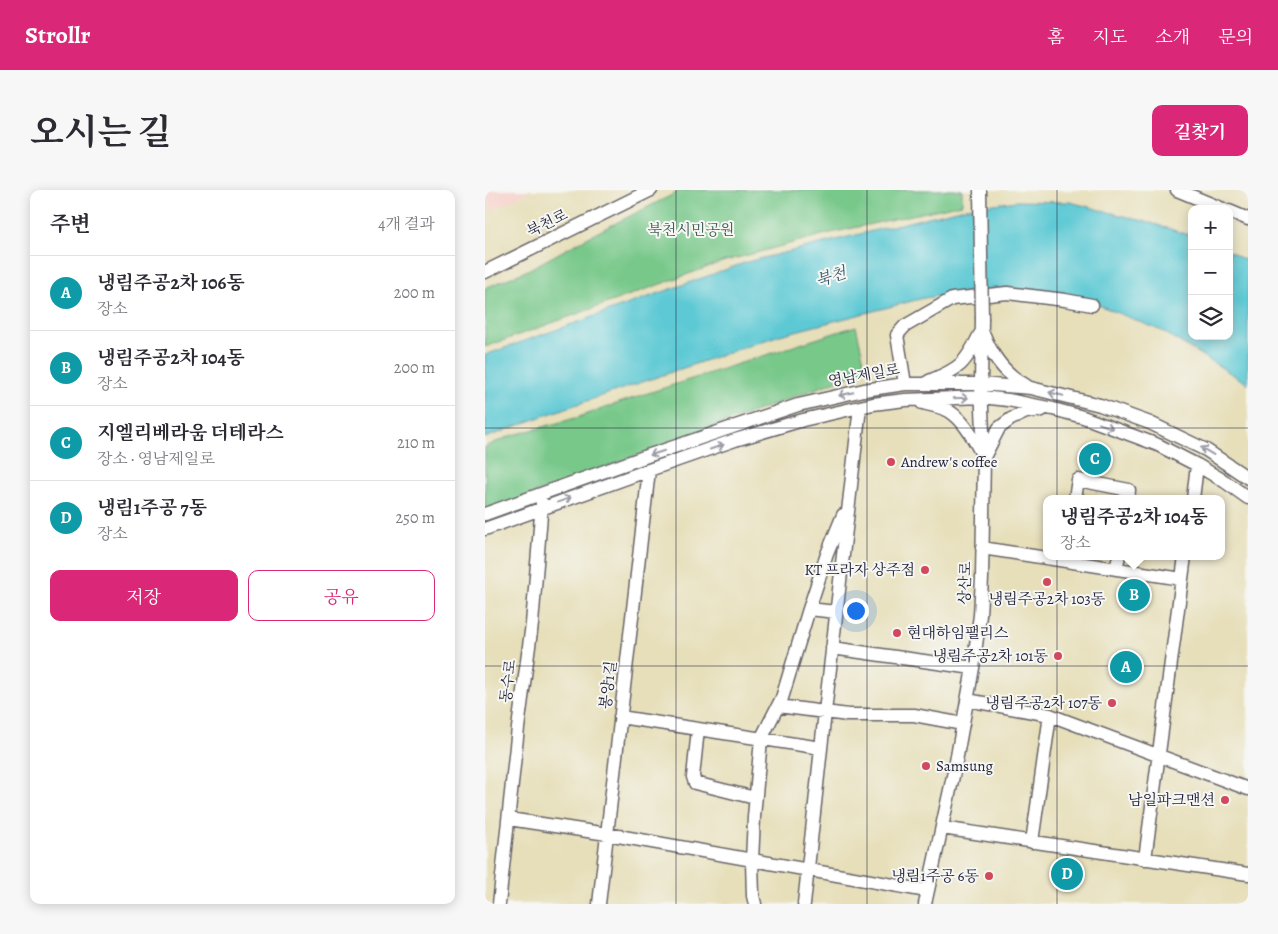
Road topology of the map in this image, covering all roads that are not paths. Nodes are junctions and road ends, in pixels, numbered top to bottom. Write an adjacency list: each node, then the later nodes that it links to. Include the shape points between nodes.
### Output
1 (651, 190): 7 (street, 북천로)
2 (980, 190): 9 (street, 상산로, bridge)
3 (1177, 190): 4 (street)
4 (1213, 205)
5 (1233, 213): 6 (street)
6 (1248, 219)
7 (485, 272)
8 (1092, 306): 10 (street, via 1007,293 953,299 905,326 897,335)
9 (982, 324): 11 (street, via 973,348 962,364 950,373); 12 (street, 상산로); 13 (street, via 988,347 1001,365)
10 (905, 384): 11 (street, 영남제일로); 22 (street, 영남제일로, one-way to 22, via 798,405)
11 (922, 384): 12 (street, 영남제일로)
12 (981, 384): 13 (street, 영남제일로); 14 (street, 상산로)
13 (1031, 388): 21 (street, 영남제일로, one-way to 13, via 1206,450 1150,424 1100,405)
14 (982, 398): 15 (street, 영남제일로, one-way to 14); 17 (street, 영남제일로); 18 (street, 상산로)
15 (905, 400): 16 (street, 영남제일로); 18 (street, via 948,410 966,428)
16 (860, 407): 20 (street, 영남제일로, one-way to 16, via 735,440); 27 (street)
17 (1053, 409): 18 (street, via 1026,412 1011,419 999,428); 19 (street, 영남제일로, one-way to 19, via 1158,445)
18 (984, 456): 31 (street, 상산로)
19 (1197, 465): 25 (street); 26 (street, 영남제일로)
20 (649, 470): 28 (street, 영남제일로, one-way to 20); 45 (street, 봉양1길)
21 (1248, 478)
22 (543, 492): 28 (street, 동수로); 29 (street, 영남제일로)
23 (1076, 495): 24 (street, via 1078,480 1129,490)
24 (1128, 495)
25 (1193, 495)
26 (1248, 498)
27 (849, 500): 37 (street); 38 (street)
28 (542, 508): 30 (street, 영남제일로); 53 (street, 동수로)
29 (485, 514)
30 (485, 529)
31 (982, 548): 32 (street); 40 (street, 상산로, via 980,615)
32 (1043, 554)
33 (1098, 560): 35 (street)
34 (1184, 560): 36 (street)
35 (1117, 562): 36 (street)
36 (1182, 579): 50 (street)
37 (809, 609): 38 (street); 42 (street)
38 (836, 612): 39 (street)
39 (832, 648): 40 (street); 43 (street)
40 (973, 668): 41 (street, 상산로)
41 (967, 700): 44 (street); 46 (street, 상산로)
42 (778, 706): 43 (street); 48 (street)
43 (825, 712): 46 (street, via 848,716 914,716); 49 (street)
44 (1050, 715): 50 (street); 56 (street)
45 (620, 717): 47 (street); 55 (street, 봉양1길)
46 (963, 724): 54 (street, 상산로)
47 (698, 729): 48 (street); 52 (street, via 695,783)
48 (761, 739): 49 (street); 52 (street)
49 (821, 748): 59 (street)
50 (1159, 755): 51 (street); 57 (street)
51 (1248, 789)
52 (755, 798): 58 (street)
53 (509, 819): 55 (street); 62 (street, 동수로)
54 (942, 828): 56 (street); 61 (street, 상산로)
55 (607, 834): 58 (street); 63 (street, 봉양1길)
56 (1032, 842): 57 (street)
57 (1145, 859): 60 (street)
58 (752, 861): 59 (street); 64 (street)
59 (808, 869): 61 (street); 65 (street)
60 (1248, 874)
61 (927, 891): 66 (street, 상산로)
62 (499, 904)
63 (599, 904)
64 (755, 904)
65 (804, 904)
66 (925, 904)

